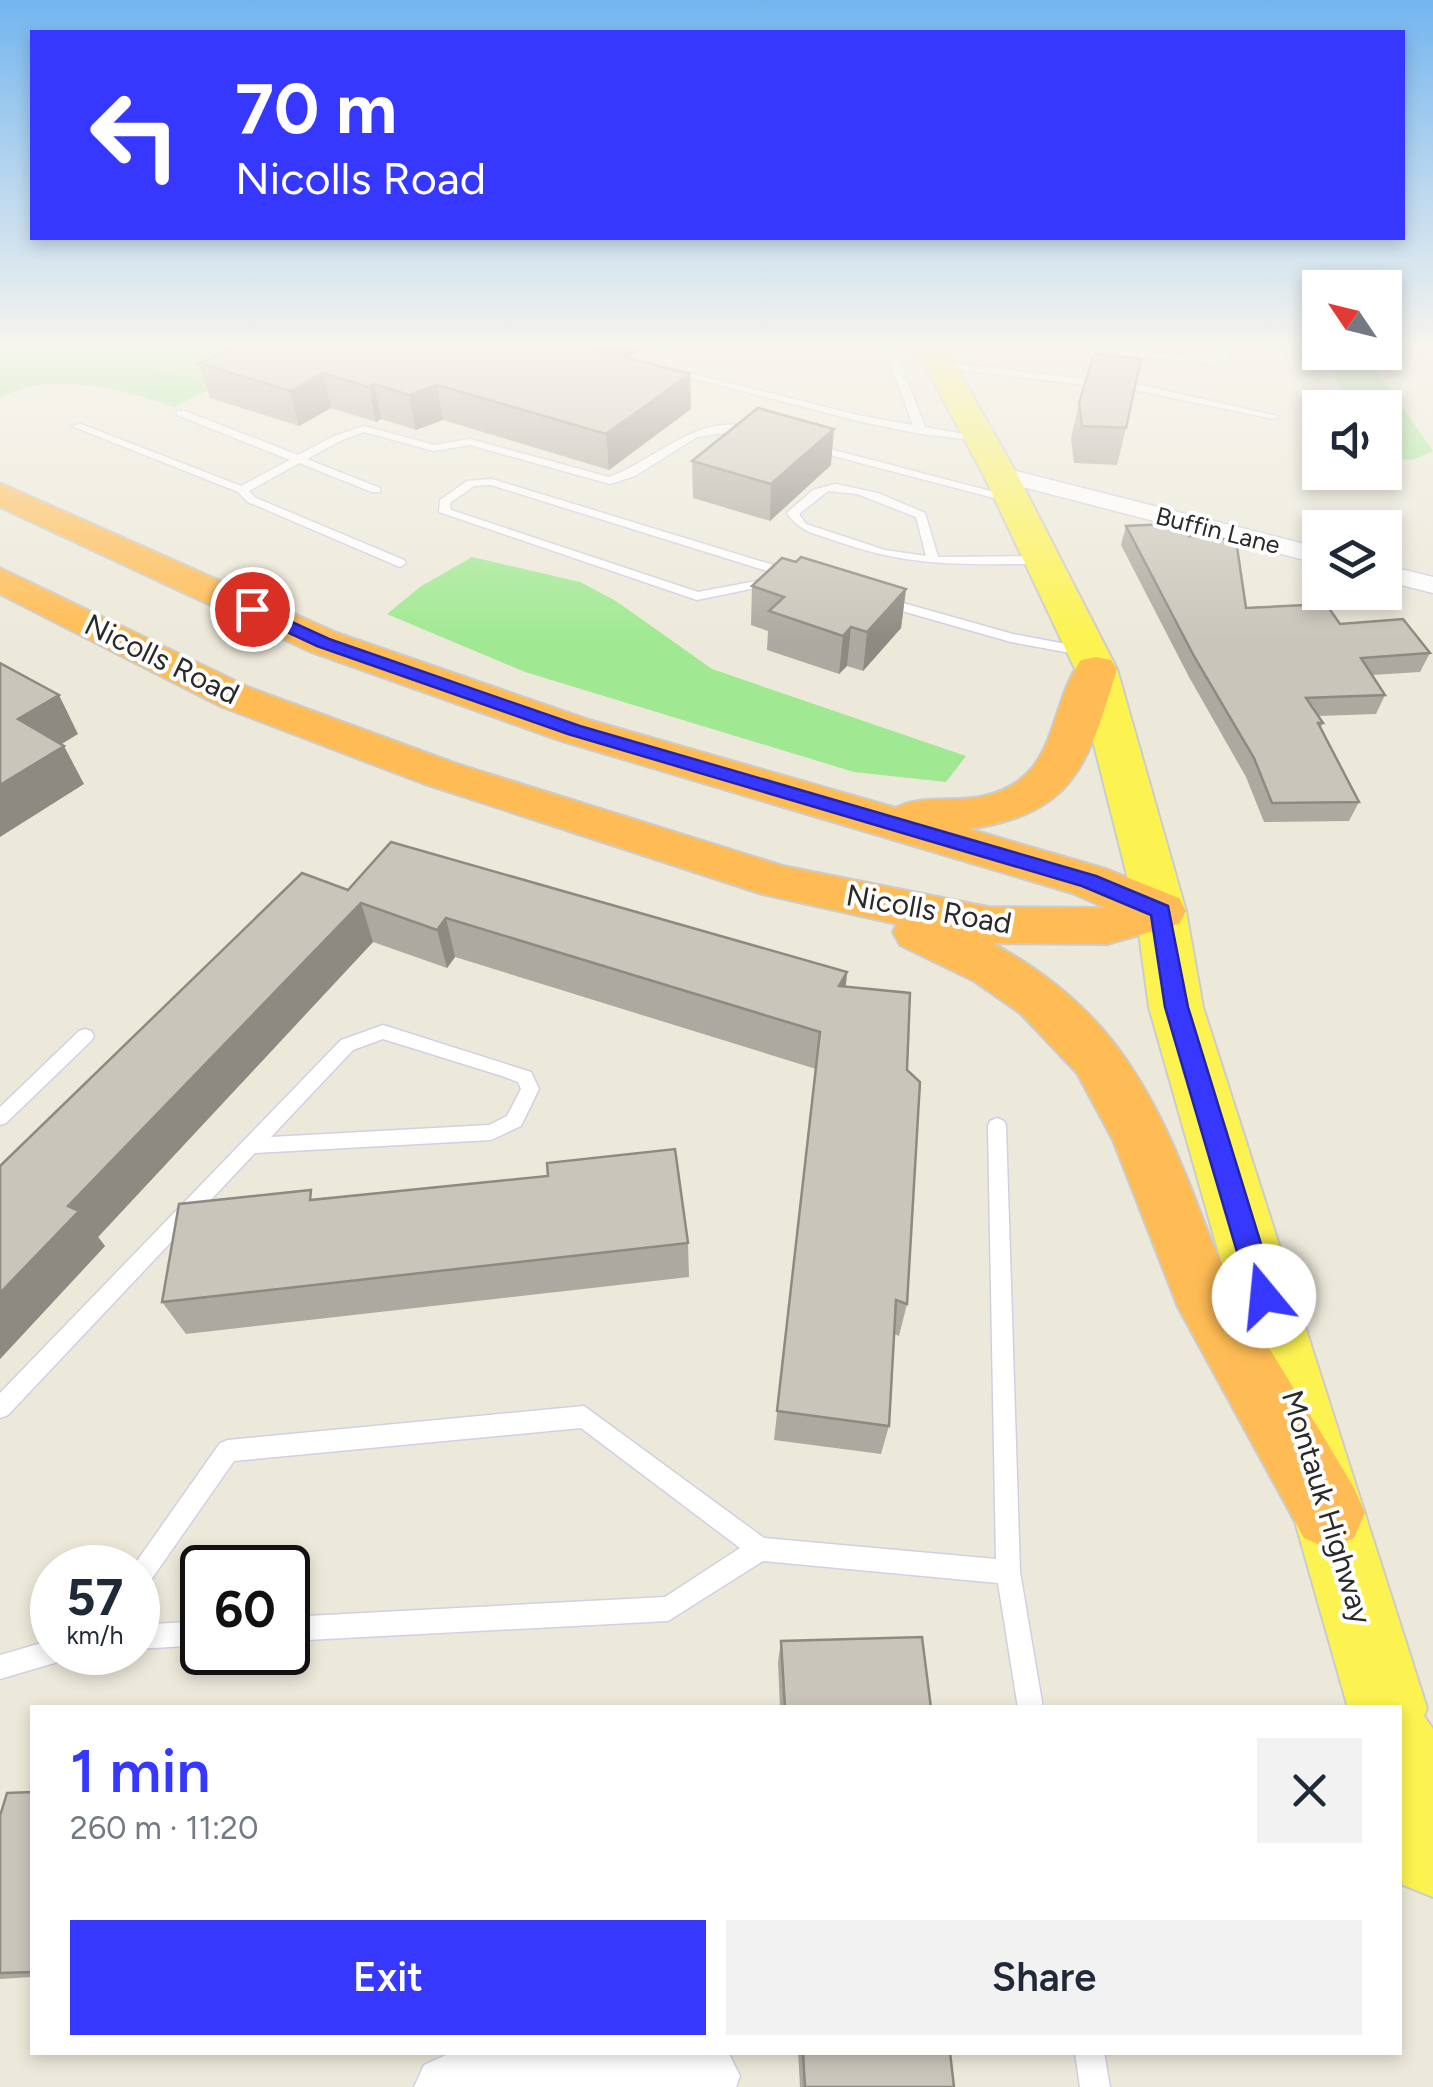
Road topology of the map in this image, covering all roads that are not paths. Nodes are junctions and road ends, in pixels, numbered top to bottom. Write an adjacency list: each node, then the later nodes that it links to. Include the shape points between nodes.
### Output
1 (130, 446): 10 (lane)
2 (263, 446): 8 (lane)
3 (322, 446): 8 (lane)
4 (486, 446): 5 (lane, via 610,480 633,474)
5 (673, 446)
6 (815, 446): 9 (lane)
7 (985, 446): 9 (main road)
8 (297, 460): 10 (lane); 11 (lane)
9 (1007, 487): 13 (street, Buffin Lane); 15 (main road, Montauk Highway)
10 (242, 490): 16 (lane)
11 (376, 490)
12 (0, 494): 23 (highway, via 323,642 574,730)
13 (1302, 552)
14 (933, 560): 14 (lane, via 904,558 802,526 793,513 821,488 834,486 907,508 921,515); 15 (lane)
15 (1042, 560): 22 (main road, Montauk Highway)
16 (400, 563)
17 (1402, 577): 20 (street)
18 (0, 579): 24 (highway, Nicolls Road, via 235,697 438,773)
19 (804, 579): 19 (lane, via 492,482 471,483 444,502 445,512 697,596 771,579)
20 (1433, 585)
21 (861, 595): 22 (lane)
22 (1092, 661): 23 (highway, via 1068,750 1028,799 933,819); 25 (main road, Montauk Highway)
23 (845, 809): 25 (highway, via 1089,881)
24 (779, 882): 25 (highway, Nicolls Road, via 988,925 1107,926); 31 (highway, via 946,943 1004,974 1051,1008 1097,1058 1139,1137 1202,1287)
25 (1161, 911): 31 (main road, Montauk Highway, via 1176,1007)
26 (85, 1036): 27 (lane)
27 (0, 1118)
28 (997, 1126): 34 (lane)
29 (250, 1146): 29 (lane, via 348,1045 383,1032 508,1070 525,1077 530,1089 514,1121 491,1132); 30 (lane)
30 (0, 1408)
31 (1329, 1513): 39 (main road, Montauk Highway)
32 (160, 1548): 33 (lane, via 228,1451 584,1417)
33 (760, 1548): 34 (lane); 35 (lane, via 668,1608)
34 (1008, 1572): 38 (lane)
35 (310, 1628)
36 (30, 1659): 37 (lane)
37 (0, 1668)
38 (1030, 1705)
39 (1387, 1705)
40 (1402, 1753): 41 (main road)
41 (1433, 1855)
42 (1089, 2055): 45 (lane)
43 (708, 2076): 44 (street)
44 (446, 2087)
45 (1094, 2087)

